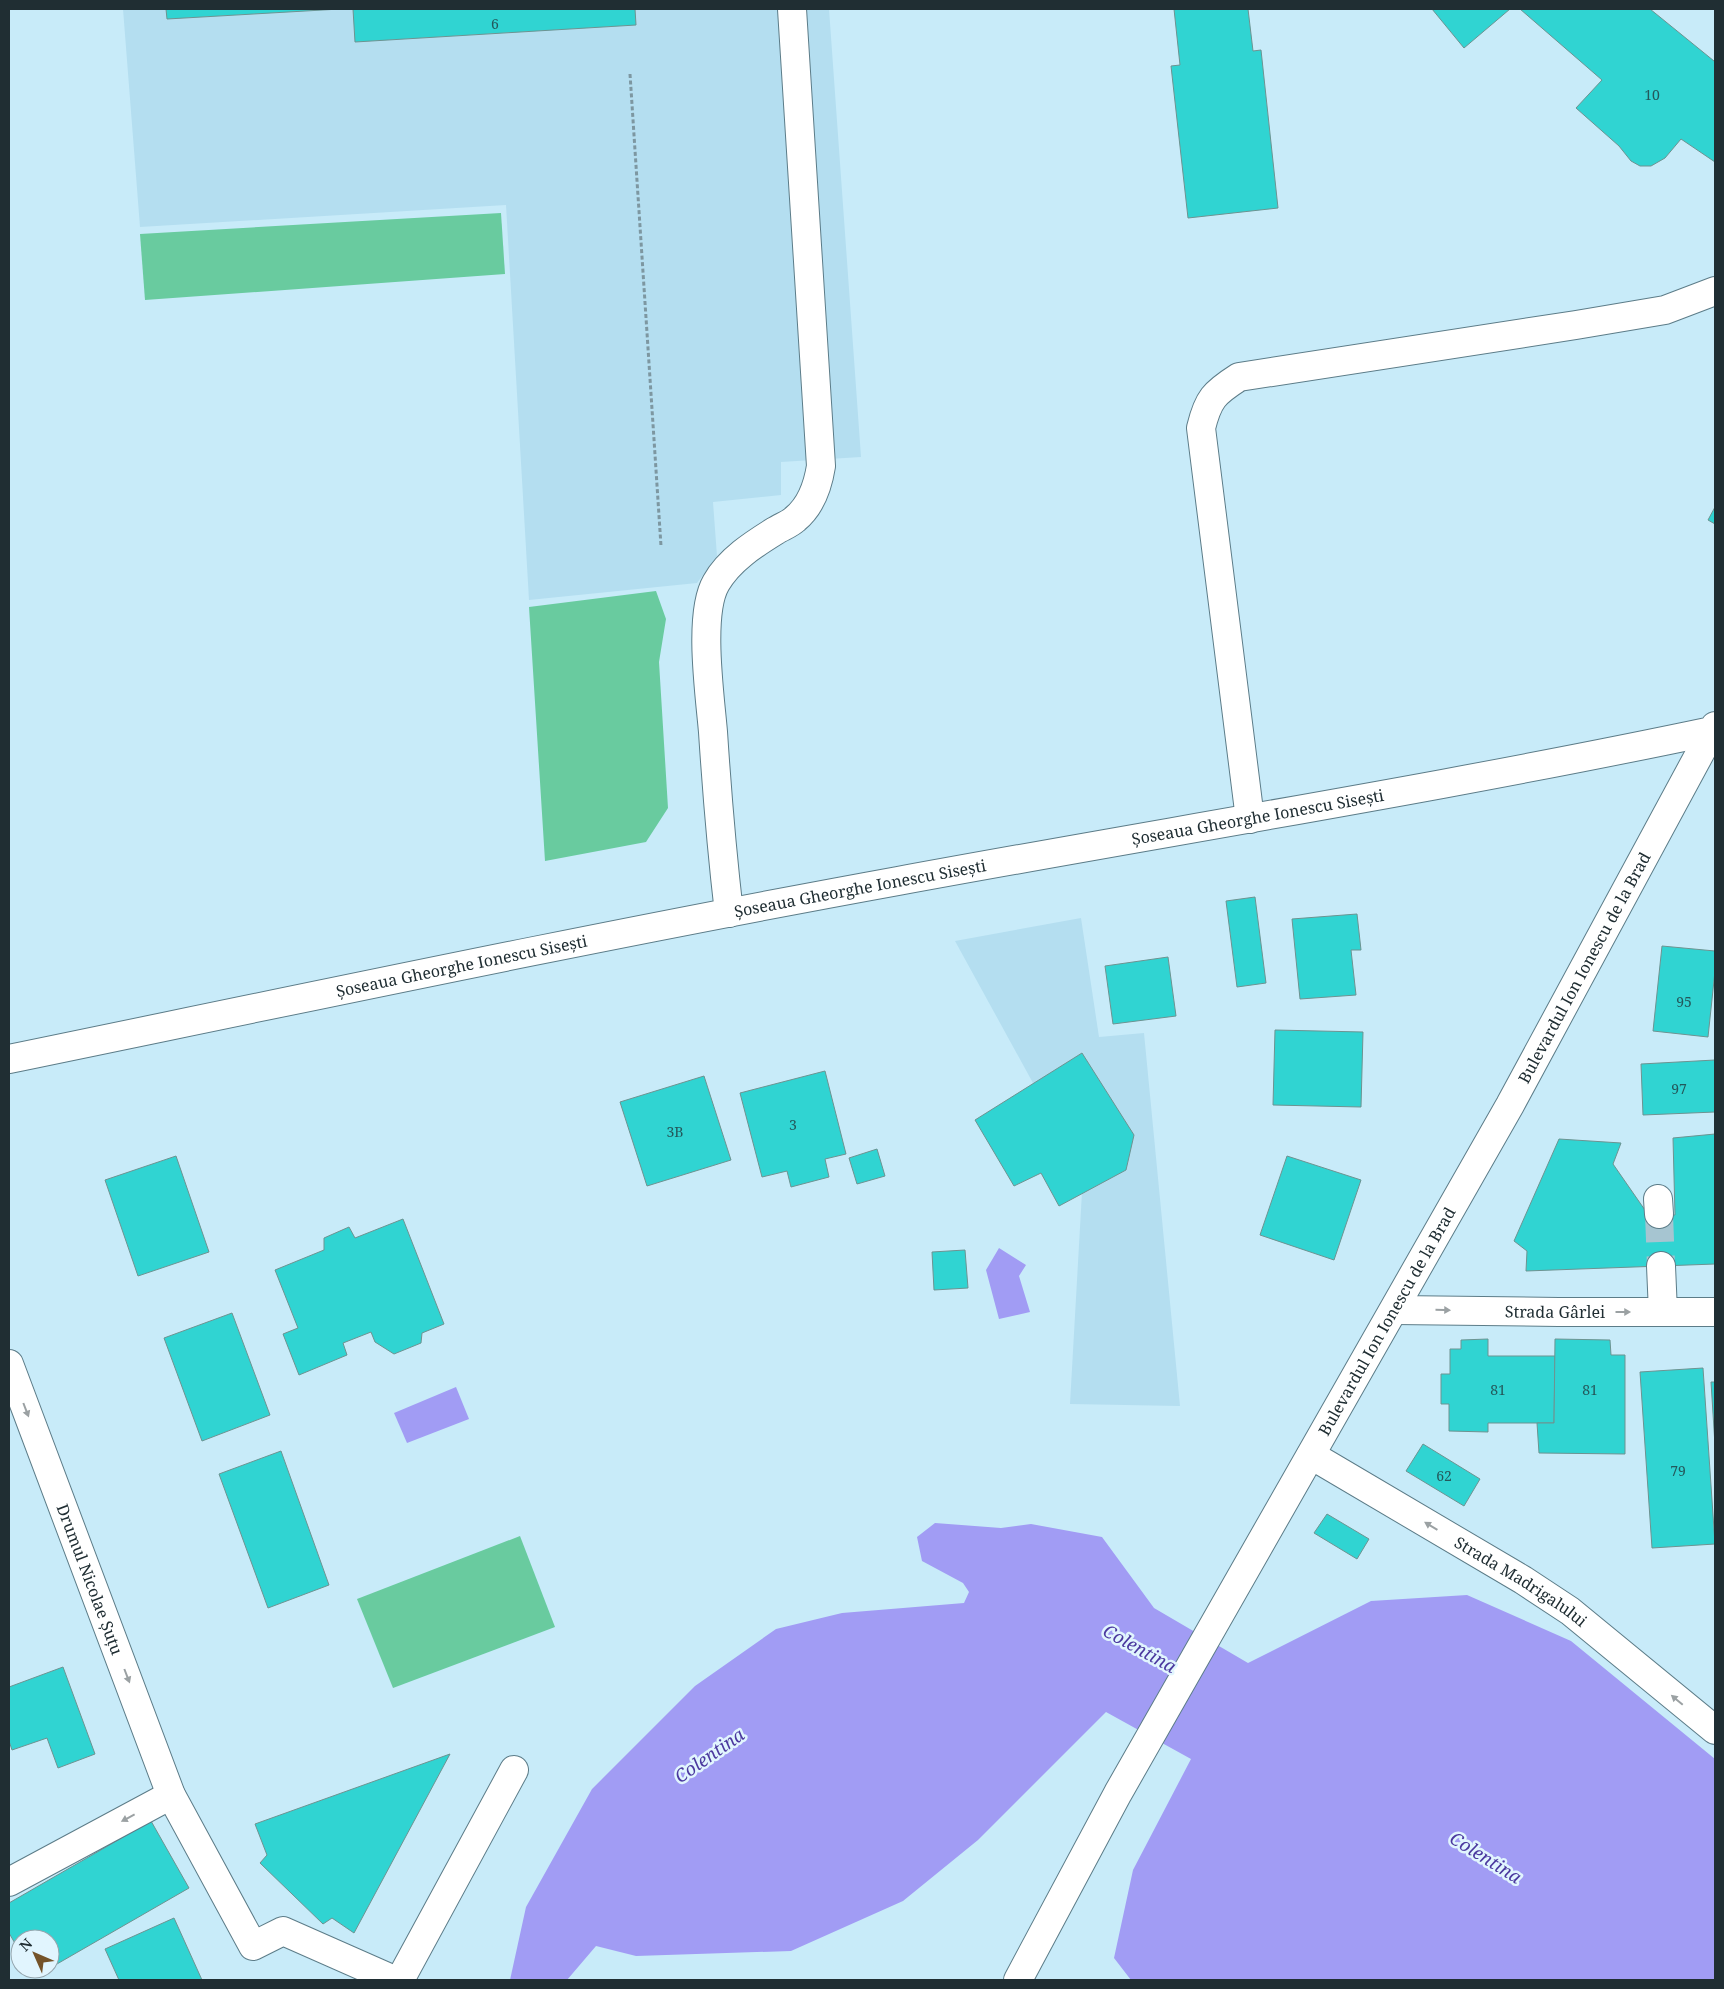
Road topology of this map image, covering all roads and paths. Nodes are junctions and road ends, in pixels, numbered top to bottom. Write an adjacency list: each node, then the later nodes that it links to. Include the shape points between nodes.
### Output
1 (792, 9): 7 (street, via 821,466 818,484 809,502 795,519 754,544 731,564 716,583 708,606 707,655)
2 (630, 74): 4 (path)
3 (1715, 291): 6 (street, via 1665,310 1239,377 1215,394 1206,407 1201,428)
4 (661, 546)
5 (1714, 728): 6 (street, Șoseaua Gheorghe Ionescu Sisești); 10 (street, Bulevardul Ion Ionescu de la Brad, via 1510,1106)
6 (1250, 819): 7 (street, Șoseaua Gheorghe Ionescu Sisești)
7 (729, 913): 8 (street, Șoseaua Gheorghe Ionescu Sisești)
8 (9, 1059)
9 (1661, 1266): 11 (street)
10 (1395, 1310): 11 (street, Strada Gârlei, one-way to 11); 14 (street, Bulevardul Ion Ionescu de la Brad)
11 (1663, 1312): 12 (street, Strada Gârlei)
12 (1715, 1312)
13 (9, 1364): 17 (street, Drumul Nicolae Șuțu, one-way to 17)
14 (1311, 1455): 15 (street, Strada Madrigalului, one-way to 14, via 1570,1610); 19 (street, Bulevardul Ion Ionescu de la Brad, via 1118,1793)
15 (1715, 1730)
16 (514, 1770): 21 (street)
17 (171, 1795): 18 (street, one-way to 18); 20 (street, Drumul Nicolae Șuțu, via 254,1946 283,1931)
18 (9, 1882)
19 (1053, 1915): 22 (street, Bulevardul Ion Ionescu de la Brad); 23 (street, Bulevardul Ion Ionescu de la Brad)
20 (394, 1980)
21 (400, 1980)
22 (1018, 1980)
23 (1031, 1980)

